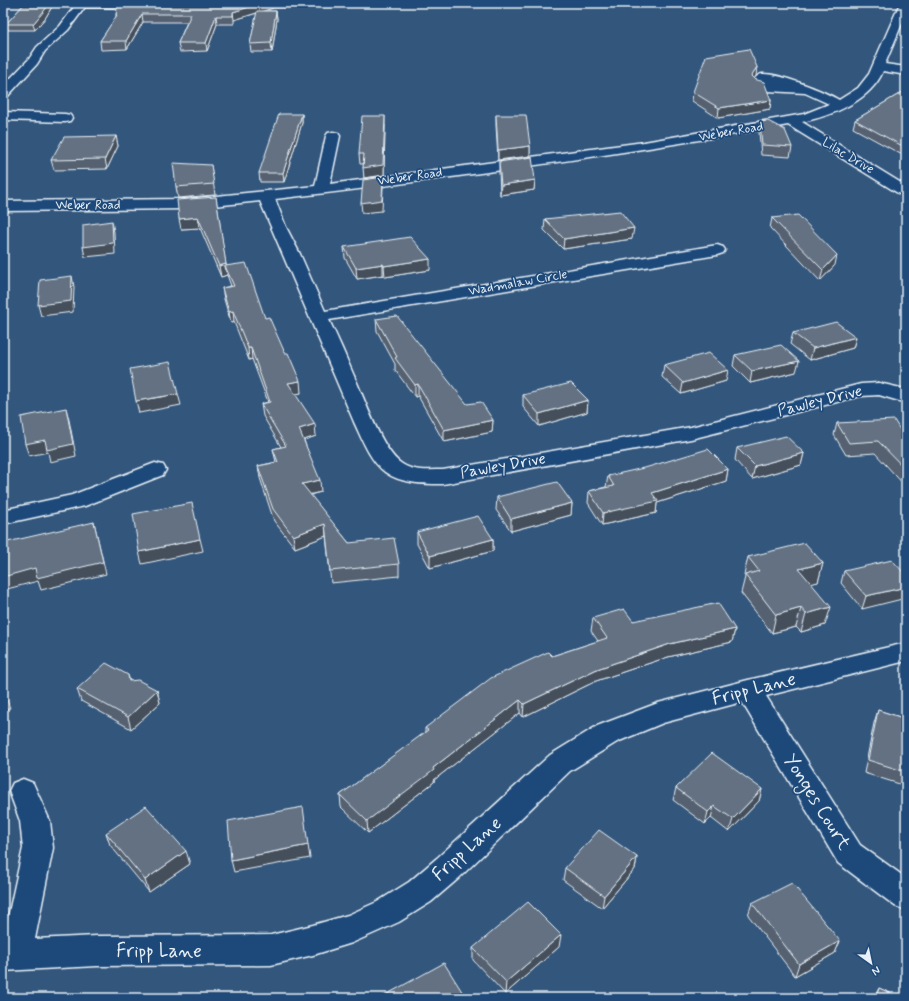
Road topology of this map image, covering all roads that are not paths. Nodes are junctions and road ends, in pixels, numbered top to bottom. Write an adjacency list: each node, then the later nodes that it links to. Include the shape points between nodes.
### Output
1 (338, 3): 4 (street)
2 (83, 4): 3 (street); 9 (street)
3 (160, 4)
4 (231, 4)
5 (904, 8): 6 (street, Weber Road)
6 (878, 67): 7 (street); 10 (street, Weber Road, via 862,91)
7 (906, 71)
8 (803, 90): 10 (street)
9 (3, 94)
10 (839, 105): 13 (street, Weber Road)
11 (3, 116): 12 (street)
12 (64, 118)
13 (790, 121): 15 (street, Weber Road, via 644,146); 16 (street, Lilac Drive)
14 (333, 136): 15 (street)
15 (321, 190): 17 (street, Weber Road)
16 (906, 192)
17 (266, 196): 18 (street, Weber Road, via 186,204); 20 (street, Pawley Drive)
18 (3, 206)
19 (717, 250): 20 (street, Wadmalaw Circle)
20 (318, 317): 21 (street, Pawley Drive, via 377,448 394,468 421,477 492,469 691,433 861,390 879,389)
21 (906, 397)
22 (156, 470): 23 (street, via 77,501)
23 (3, 517)
24 (906, 652): 25 (street, Fripp Lane)
25 (748, 690): 27 (street, Yonges Court, via 849,854); 28 (street, Fripp Lane, via 658,714 607,734 560,763 420,892 388,912 352,928 271,950 97,951)
26 (23, 791): 28 (street, via 35,821 38,848)
27 (906, 896)
28 (9, 955)

